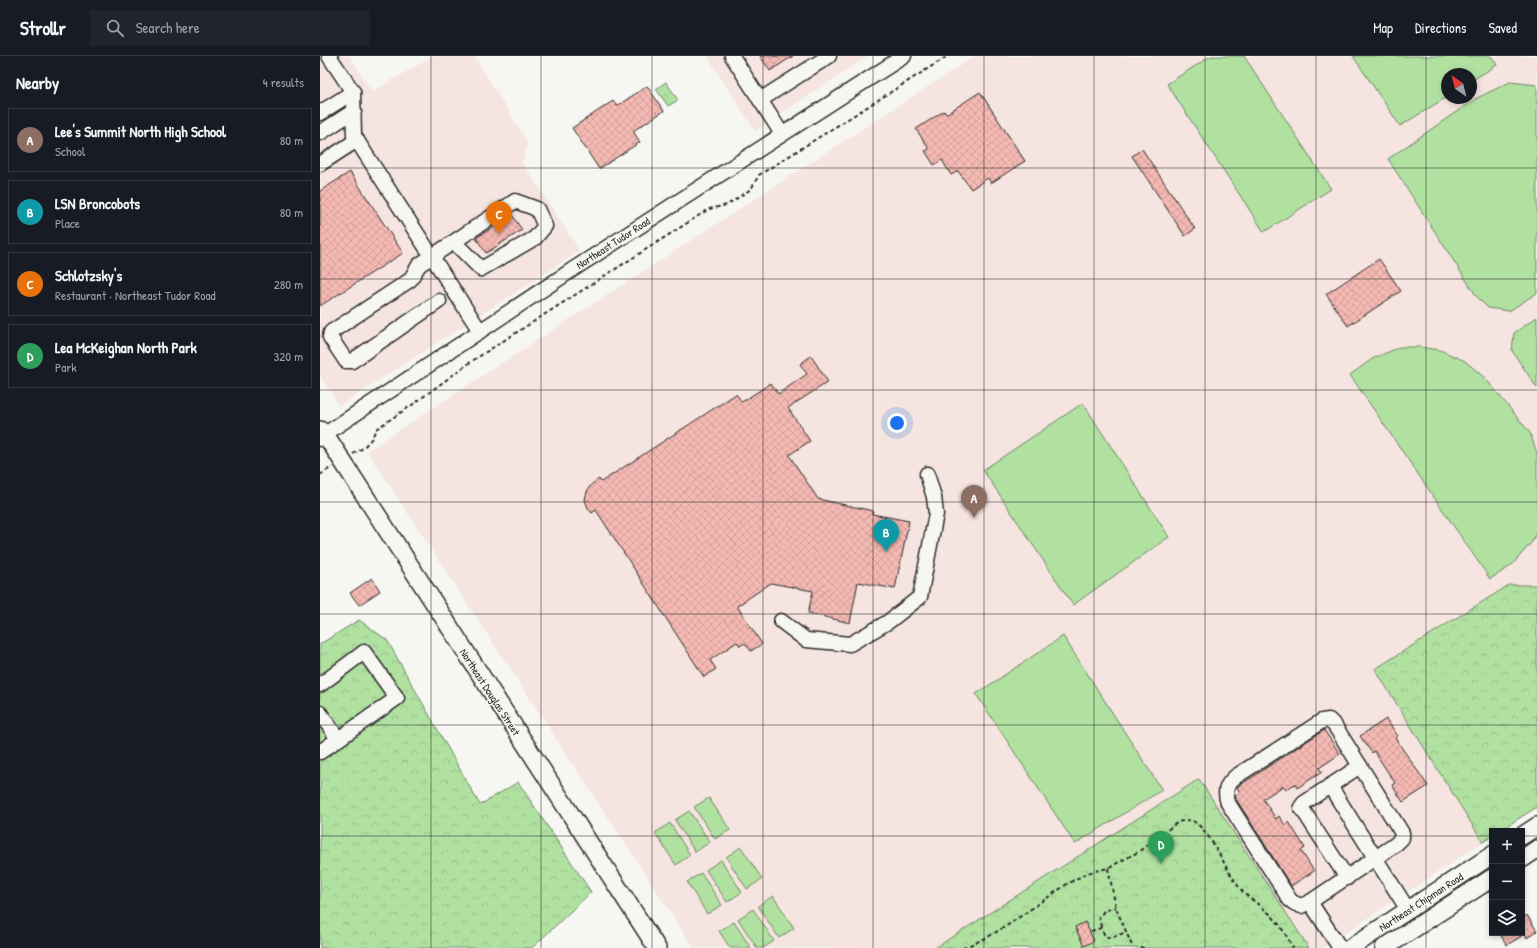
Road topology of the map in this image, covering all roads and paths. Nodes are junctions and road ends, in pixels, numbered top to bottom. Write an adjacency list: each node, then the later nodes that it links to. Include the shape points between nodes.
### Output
1 (329, 56): 6 (street)
2 (732, 56): 7 (street)
3 (829, 56): 7 (street)
4 (904, 56): 11 (street, Northeast Tudor Road)
5 (948, 56): 19 (path, via 759,175 751,189 727,205 709,209 472,361 376,429 363,448)
6 (353, 92): 8 (street); 9 (street)
7 (760, 100): 11 (street)
8 (354, 111): 10 (street); 12 (street, via 354,136)
9 (320, 114)
10 (320, 133)
11 (782, 134): 17 (street, Northeast Tudor Road)
12 (357, 140): 13 (street); 15 (street)
13 (320, 164)
14 (454, 242): 14 (street, via 515,201 537,209 545,226 535,238 481,269); 15 (street)
15 (431, 257): 16 (street, via 419,265 410,280 331,332 330,337 346,361 352,361); 17 (street)
16 (439, 301)
17 (480, 331): 18 (street, Northeast Tudor Road)
18 (321, 432): 19 (main road, Northeast Douglas Street)
19 (342, 461): 21 (path); 44 (main road, Northeast Douglas Street)
20 (927, 474): 22 (street, via 936,514 920,597 888,622 850,644 806,640)
21 (320, 475)
22 (781, 621)
23 (320, 685): 25 (street, via 364,652 396,698)
24 (320, 713): 25 (street)
25 (338, 739): 26 (street)
26 (320, 752)
27 (1360, 766): 28 (street); 34 (street, via 1402,833 1402,838 1396,844); 38 (street, via 1335,726 1329,720 1322,721 1235,776 1226,789 1228,803 1290,900 1301,906)
28 (1330, 786): 34 (street); 36 (street, via 1301,807)
29 (1537, 826): 30 (main road)
30 (1525, 834)
31 (1537, 849): 33 (main road)
32 (1489, 857): 40 (main road, Northeast Chipman Road)
33 (1525, 857)
34 (1375, 858): 36 (street); 40 (street)
35 (1108, 868): 39 (path); 45 (path, via 1087,873 1067,884 1008,925); 49 (path, via 1138,852 1178,822 1193,821 1216,848 1239,887 1266,910 1285,932)
36 (1346, 878): 38 (street)
37 (1489, 880): 52 (main road, Northeast Chipman Road)
38 (1310, 902): 50 (street)
39 (1116, 907): 41 (path, via 1104,911 1099,917); 43 (path)
40 (1408, 910): 51 (main road, Northeast Chipman Road)
41 (1101, 928): 42 (path); 43 (path, via 1105,936 1111,938)
42 (1091, 931)
43 (1126, 932): 46 (path)
44 (658, 948)
45 (963, 948)
46 (1133, 948)
47 (1141, 948): 48 (path)
48 (1144, 948)
49 (1293, 948)
50 (1340, 948)
51 (1350, 948)
52 (1384, 948)

